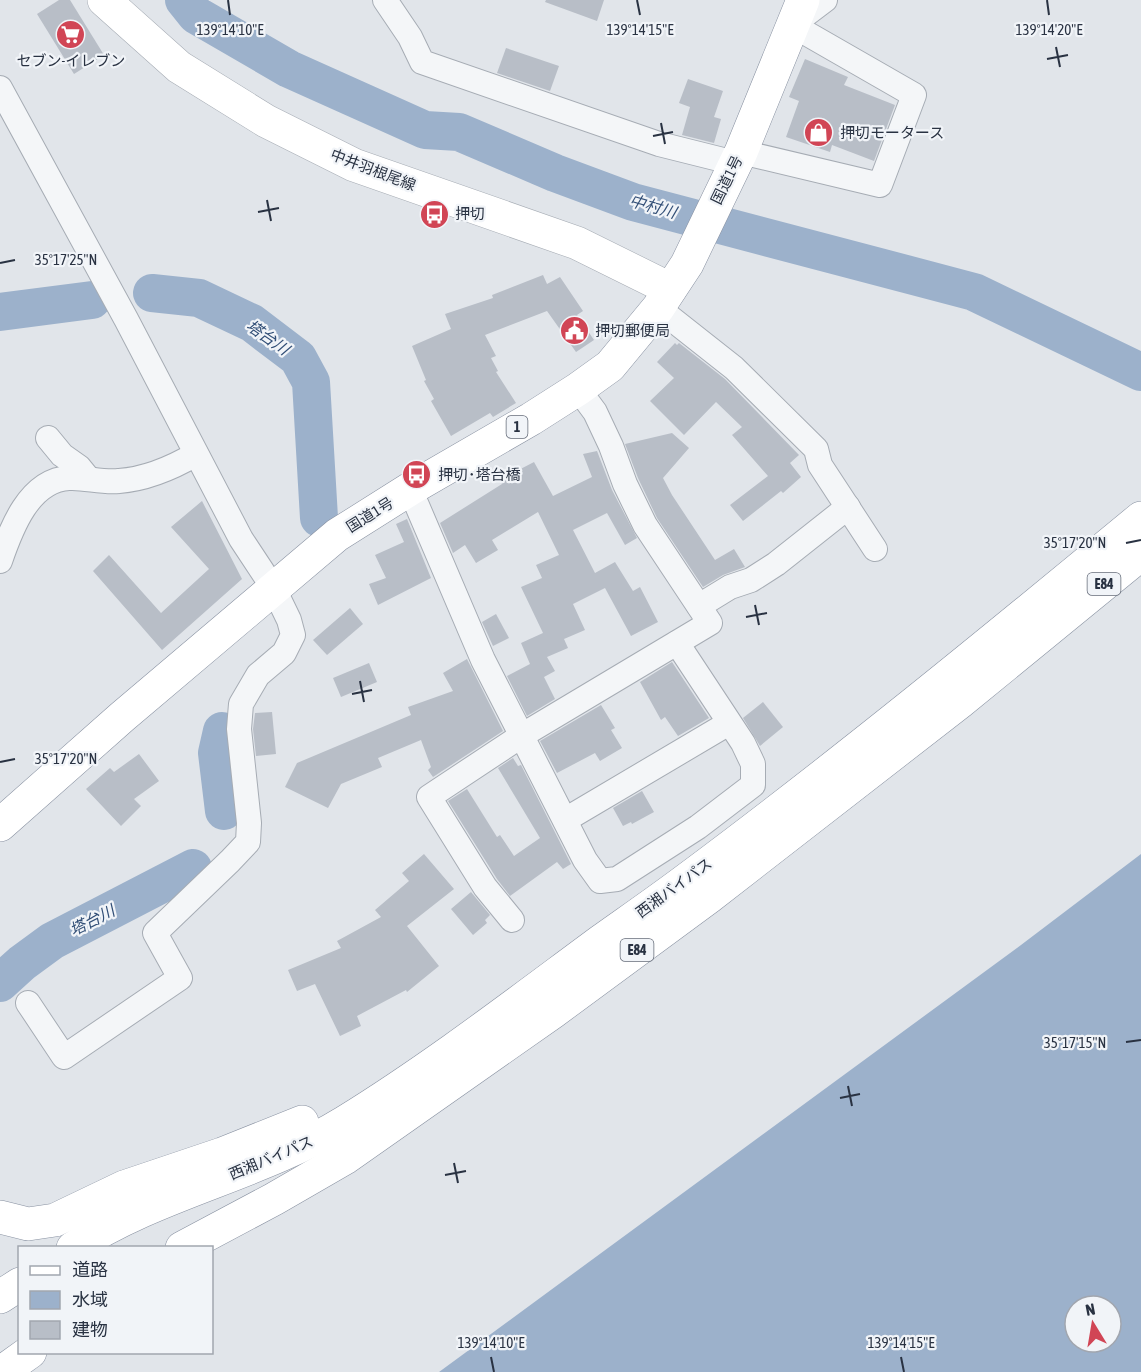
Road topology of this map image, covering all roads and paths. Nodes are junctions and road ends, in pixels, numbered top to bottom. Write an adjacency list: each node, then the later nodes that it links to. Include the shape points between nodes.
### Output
1 (104, 0): 7 (main road, 中井羽根尾線, via 179,67 266,121 354,165 577,243)
2 (385, 0): 6 (street, via 422,62 659,144)
3 (825, 0): 4 (street)
4 (797, 12): 6 (main road, 国道1号 / 1); 6 (street, via 914,95 880,185)
5 (0, 88): 10 (street)
6 (738, 158): 7 (main road, 国道1号 / 1)
7 (672, 287): 8 (main road, 国道1号 / 1, via 610,366); 13 (street, via 734,368 816,449 820,465)
8 (578, 389): 12 (main road, 国道1号 / 1); 20 (street, via 595,412 645,525)
9 (48, 438): 11 (street)
10 (196, 454): 11 (street, via 148,476 117,482); 18 (street, via 241,539)
11 (88, 478): 17 (street, via 52,482 33,495)
12 (410, 489): 18 (main road, 国道1号 / 1, via 337,535); 23 (street, via 483,660)
13 (848, 507): 15 (street); 20 (street, via 776,564)
14 (1141, 518): 19 (main road, 西湘バイパス / E84)
15 (875, 549)
16 (1141, 554): 19 (main road, 西湘バイパス / E84)
17 (0, 561)
18 (274, 589): 25 (main road, 国道1号 / 1); 28 (street, via 293,635 284,653 258,675 241,704 239,729 248,842 155,933 180,978 64,1057)
19 (1057, 604): 26 (main road, 西湘バイパス / E84, via 895,718); 31 (main road, 西湘バイパス / E84, via 960,702 553,1012 345,1158)
20 (699, 606): 21 (street, via 710,623)
21 (676, 643): 22 (street); 23 (street)
22 (729, 723): 24 (street); 24 (street, via 753,764 753,784 698,827 617,879 600,881)
23 (521, 736): 24 (street); 27 (street, via 429,797 485,887)
24 (565, 820)
25 (0, 825)
26 (633, 918): 29 (main road, via 354,1096 315,1116 279,1133 124,1186 56,1220 28,1224); 30 (main road, 西湘バイパス / E84, via 441,1059 329,1131 268,1162 156,1203)
27 (512, 920)
28 (28, 1003)
29 (0, 1217)
30 (76, 1246)
31 (186, 1246)
32 (18, 1285): 33 (main road)
33 (0, 1297)
34 (29, 1354): 35 (main road)
35 (2, 1372)

